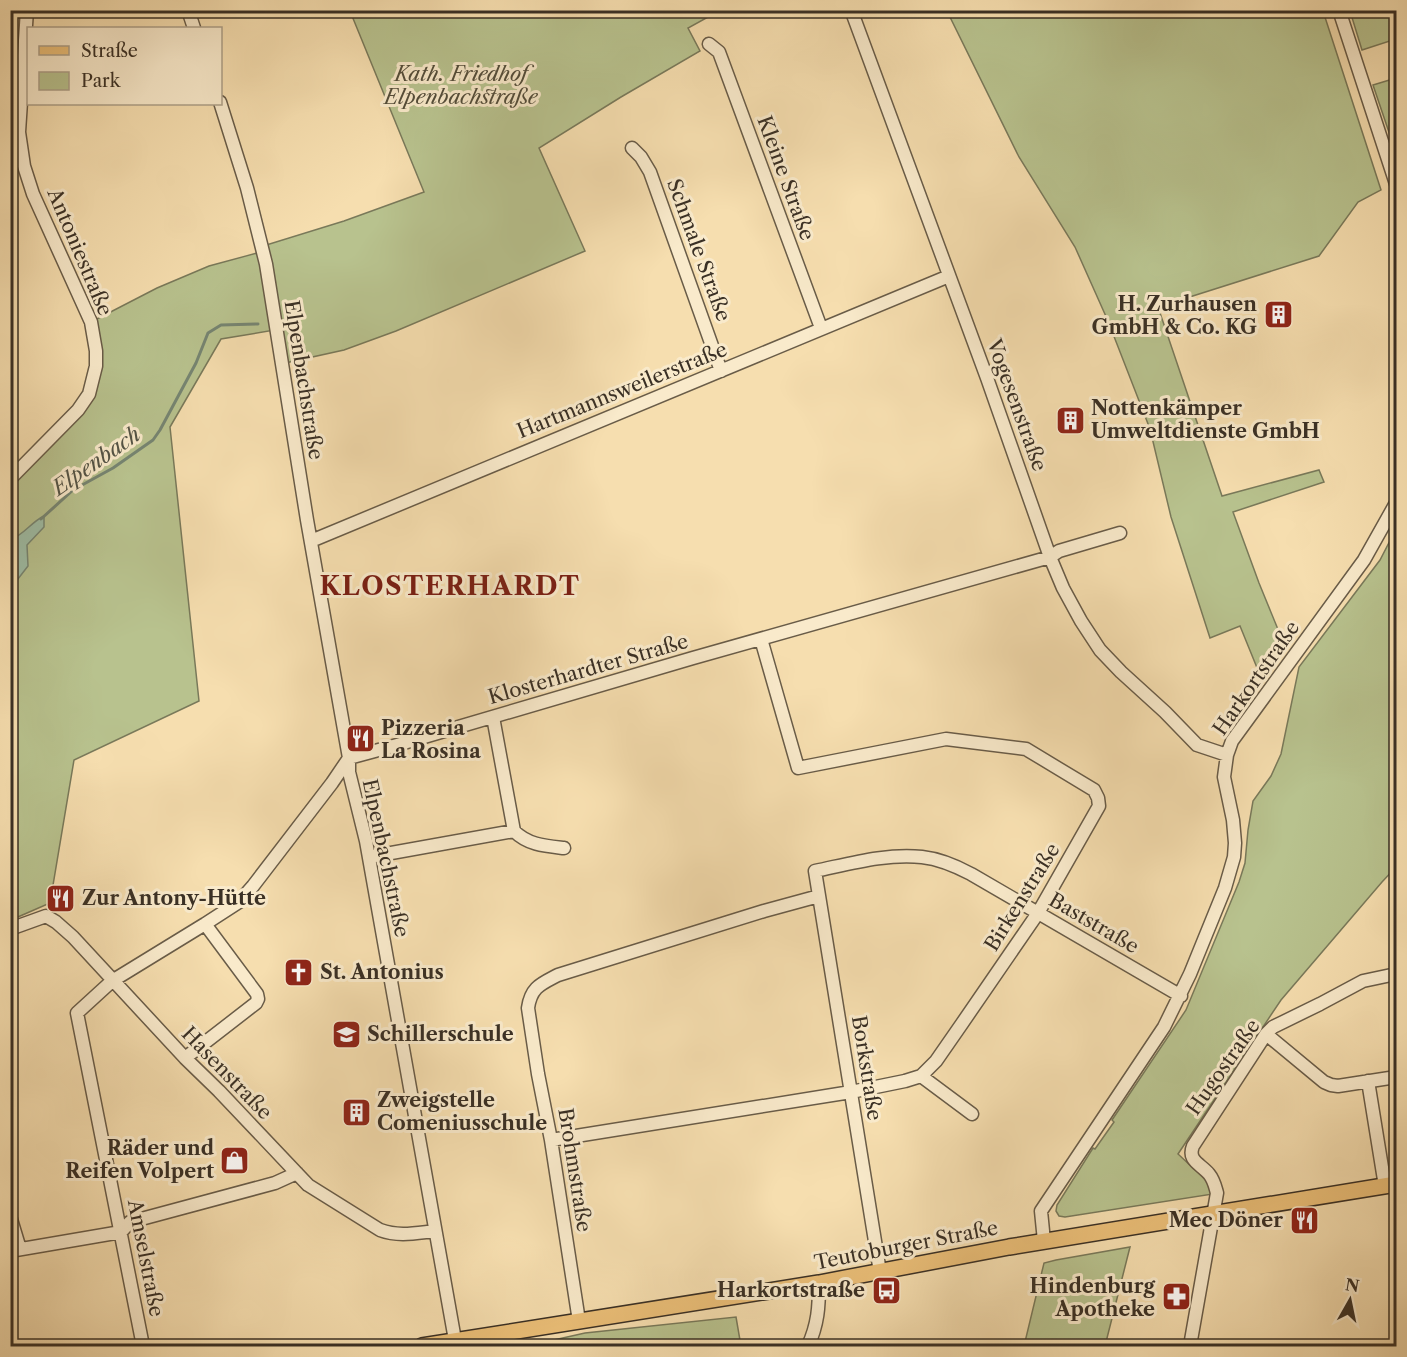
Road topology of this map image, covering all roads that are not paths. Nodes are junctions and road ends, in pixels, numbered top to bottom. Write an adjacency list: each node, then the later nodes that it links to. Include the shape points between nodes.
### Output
1 (27, 10): 8 (street, Antoniestraße)
2 (188, 10): 5 (street)
3 (855, 10): 11 (street, Vogesenstraße)
4 (1339, 10): 10 (street)
5 (194, 27)
6 (709, 44): 12 (street, Kleine Straße, via 719,52)
7 (221, 105): 17 (street, Elpenbachstraße, via 266,264)
8 (15, 145): 14 (street, Antoniestraße, via 91,322 96,366 88,394 78,410)
9 (632, 148): 13 (street, Schmale Straße, via 650,172)
10 (1396, 184)
11 (949, 276): 12 (street, Hartmannsweilerstraße); 18 (street, Vogesenstraße)
12 (821, 328): 13 (street, Hartmannsweilerstraße)
13 (721, 371): 17 (street, Hartmannsweilerstraße)
14 (10, 479)
15 (1396, 503): 21 (street, Harkortstraße, via 1365,560 1245,722)
16 (1120, 533): 18 (street, Klosterhardter Straße)
17 (311, 541): 22 (street, Elpenbachstraße)
18 (1050, 557): 19 (street, Klosterhardter Straße); 21 (street, Vogesenstraße, via 1080,621 1100,650 1197,745)
19 (761, 639): 20 (street, Klosterhardter Straße); 28 (street, Birkenstraße, via 798,768 946,739 1026,749 1094,790 1099,806)
20 (493, 717): 22 (street, Klosterhardter Straße); 23 (street)
21 (1227, 755): 33 (street, Harkortstraße, via 1224,777 1233,820 1234,857)
22 (349, 758): 25 (street, Elpenbachstraße); 29 (street, via 253,886 239,902)
23 (514, 831): 24 (street, via 534,844); 25 (street)
24 (564, 848)
25 (369, 857): 46 (street, Elpenbachstraße)
26 (815, 871): 27 (street, Borkstraße); 28 (street, Baststraße, via 883,858 923,857 959,868)
27 (819, 896): 39 (street, Borkstraße); 41 (street, Brohmstraße, via 558,975 533,991 528,1008)
28 (1038, 913): 33 (street, Baststraße); 36 (street, Birkenstraße, via 955,1034)
29 (205, 924): 32 (street); 35 (street, via 258,999)
30 (10, 929): 32 (street, Hasenstraße, via 46,915 73,937)
31 (1396, 974): 34 (street, Hugostraße, via 1363,981)
32 (112, 981): 35 (street, Hasenstraße); 47 (street, Amselstraße, via 77,1013)
33 (1180, 996): 48 (street, Harkortstraße, via 1149,1051 1041,1211)
34 (1266, 1034): 38 (street, via 1324,1082 1338,1086); 44 (street, Hugostraße, via 1191,1152 1191,1157 1214,1182 1217,1193)
35 (185, 1058): 42 (street, Hasenstraße)
36 (921, 1076): 39 (street); 40 (street)
37 (1396, 1077): 38 (street)
38 (1368, 1081): 43 (street)
39 (851, 1092): 41 (street); 50 (street, Borkstraße)
40 (972, 1114)
41 (551, 1140): 52 (street, Brohmstraße)
42 (297, 1173): 46 (street, Hasenstraße, via 309,1185 380,1230 407,1234); 47 (street, via 275,1183 130,1222)
43 (1391, 1185): 44 (main road, Teutoburger Straße)
44 (1213, 1214): 48 (main road, Teutoburger Straße); 57 (street)
45 (10, 1216): 49 (street)
46 (435, 1231): 53 (street, Elpenbachstraße)
47 (121, 1232): 49 (street); 55 (street, Amselstraße)
48 (1044, 1241): 50 (main road, Teutoburger Straße)
49 (15, 1250)
50 (879, 1272): 51 (main road, Teutoburger Straße)
51 (819, 1283): 52 (main road, Teutoburger Straße); 56 (street, via 817,1323)
52 (579, 1321): 53 (main road, Teutoburger Straße)
53 (455, 1340): 54 (main road, Teutoburger Straße)
54 (432, 1346)
55 (143, 1347)
56 (808, 1347)
57 (1190, 1347)

